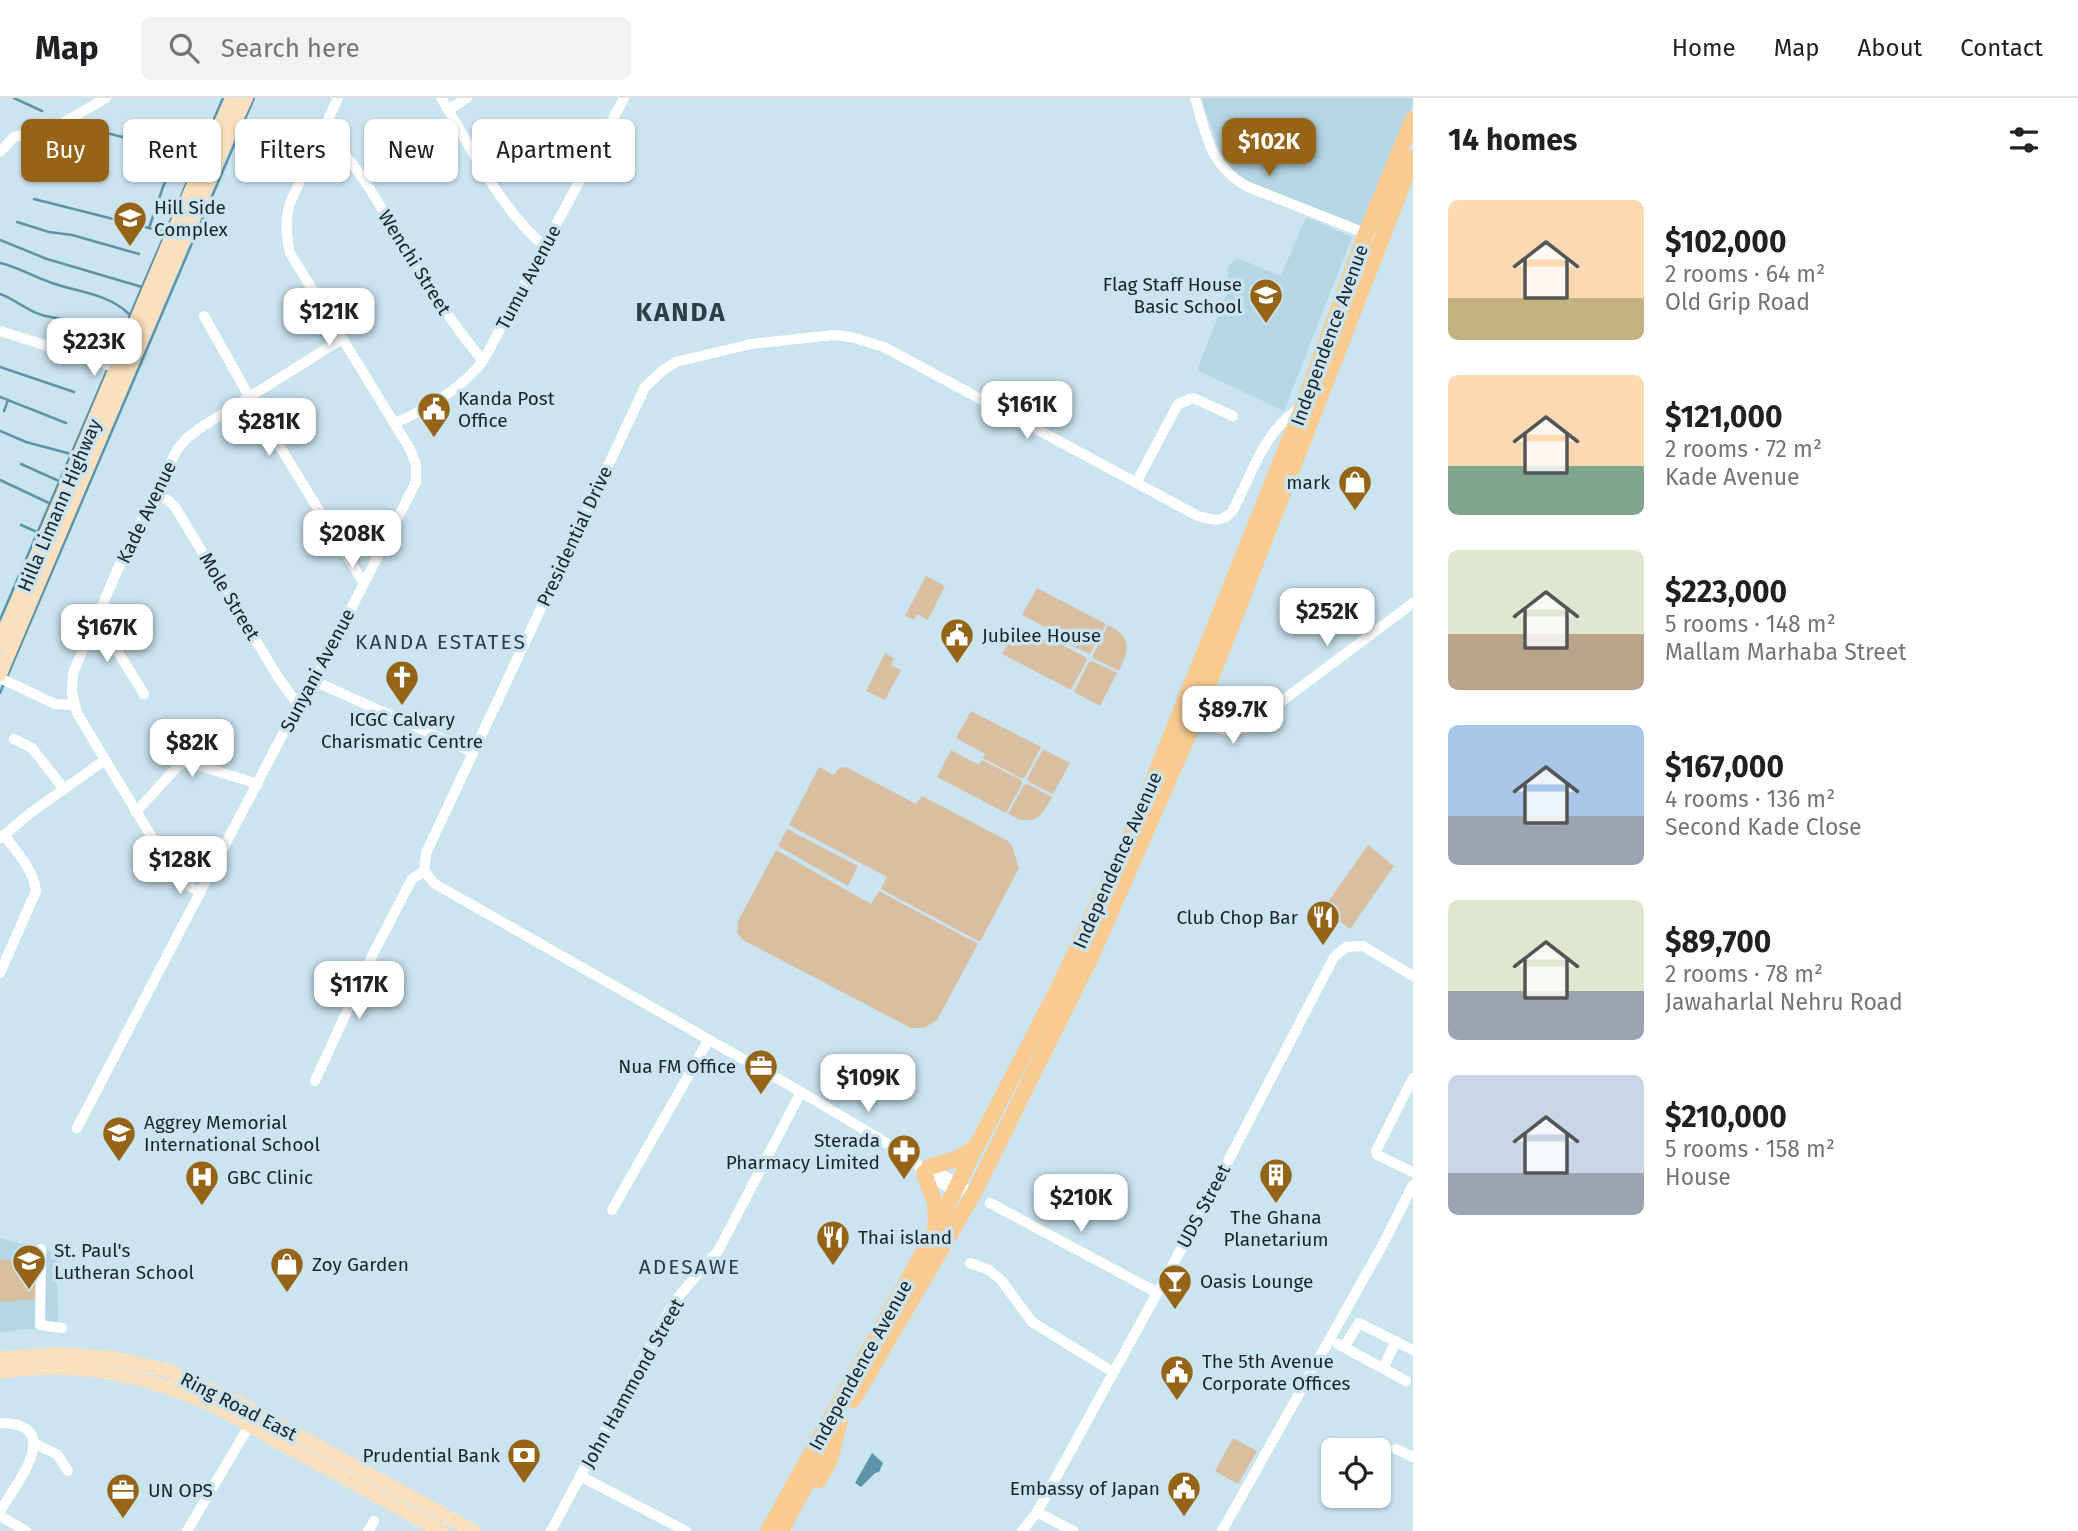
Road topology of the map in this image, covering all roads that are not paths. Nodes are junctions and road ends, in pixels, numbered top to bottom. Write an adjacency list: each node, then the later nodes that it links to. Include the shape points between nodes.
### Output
1 (106, 98): 12 (street, via 56,127 14,138)
2 (233, 98): 23 (main road, Hilla Limann Highway)
3 (246, 98): 34 (main road, Hilla Limann Highway)
4 (338, 98): 10 (street, Sunyani Avenue)
5 (441, 98): 9 (street)
6 (467, 98): 9 (street)
7 (624, 98): 18 (street, Tumu Avenue)
8 (1195, 98): 16 (street, via 1216,160 1233,178)
9 (448, 110): 18 (street, via 506,205)
10 (328, 119)
11 (1413, 119): 16 (highway, Independence Avenue)
12 (0, 152)
13 (1413, 158): 17 (highway, Independence Avenue)
14 (350, 161): 22 (street, Wenchi Street, via 435,297)
15 (299, 182): 21 (street, Sunyani Avenue, via 285,220 290,253)
16 (1366, 233): 17 (street); 25 (highway, Independence Avenue)
17 (1383, 239): 39 (highway, Independence Avenue)
18 (544, 246): 22 (street, Tumu Avenue)
19 (204, 316): 24 (street)
20 (0, 331): 23 (street)
21 (342, 339): 24 (street, Kade Avenue); 27 (street, Sunyani Avenue)
22 (483, 360): 27 (street, Tumu Avenue, via 460,384)
23 (117, 368): 33 (main road, Hilla Limann Highway)
24 (250, 398): 29 (street, Kade Avenue, via 187,438); 30 (street)
25 (1303, 406): 28 (street, Presidential Drive, via 1274,430 1226,518 1215,521 1198,516); 39 (highway, Independence Avenue)
26 (1233, 416): 28 (street, via 1193,398 1178,404)
27 (396, 423): 30 (street, Sunyani Avenue, via 416,465 416,482)
28 (1136, 483): 41 (street, Presidential Drive, via 884,347 851,337 751,344 676,362 645,387)
29 (154, 494): 32 (street, Kade Avenue); 38 (street, Mole Street, via 176,507)
30 (363, 582): 35 (street, Sunyani Avenue)
31 (1413, 603): 39 (street, via 1260,718 1232,721)
32 (97, 618): 36 (street); 37 (street, Kade Avenue, via 73,673)
33 (0, 643)
34 (0, 676): 37 (street, via 55,704)
35 (314, 681): 38 (street, Sunyani Avenue); 41 (street)
36 (144, 694)
37 (74, 705): 42 (street, Kade Avenue)
38 (298, 705): 43 (street, Sunyani Avenue)
39 (1190, 713): 56 (highway, Independence Avenue, via 1064,977); 61 (highway, Independence Avenue, via 1090,959)
40 (14, 739): 44 (street, via 32,748)
41 (472, 752): 47 (street, Presidential Drive, via 426,853)
42 (105, 760): 44 (street); 45 (street, Kade Avenue)
43 (258, 784): 45 (street, via 187,762); 48 (street, Sunyani Avenue)
44 (64, 789): 46 (street)
45 (136, 812): 48 (street, Kade Avenue, via 177,879)
46 (2, 837): 49 (street, via 29,870 36,891)
47 (424, 871): 51 (street, via 435,884); 53 (street, via 412,878)
48 (200, 892): 55 (street, Sunyani Avenue)
49 (0, 973)
50 (1413, 976): 67 (street, UDS Street, via 1363,946 1346,947 1334,957)
51 (708, 1041): 54 (street); 63 (street)
52 (1413, 1078): 58 (street, via 1376,1150 1377,1155)
53 (315, 1081)
54 (801, 1092): 57 (street); 86 (street, John Hammond Street, via 718,1251 669,1311)
55 (77, 1128)
56 (976, 1147): 57 (highway, via 956,1159); 60 (highway, Independence Avenue)
57 (924, 1168): 60 (street); 64 (highway)
58 (1413, 1172)
59 (1413, 1185): 69 (street)
60 (956, 1188): 61 (street); 64 (highway, Independence Avenue)
61 (972, 1197): 78 (highway, Independence Avenue)
62 (990, 1203): 67 (street)
63 (612, 1210)
64 (936, 1229): 78 (highway, Independence Avenue)
65 (41, 1249): 68 (street, via 40,1325)
66 (970, 1262): 76 (street, via 1001,1280 1032,1322)
67 (1156, 1292): 76 (street, UDS Street)
68 (62, 1328)
69 (1329, 1339): 71 (street); 104 (street)
70 (1396, 1341): 71 (street, via 1359,1323); 72 (street); 74 (street)
71 (1344, 1347): 74 (street)
72 (1413, 1350)
73 (0, 1358): 83 (main road, Ring Road East, via 87,1356 166,1370 239,1403)
74 (1383, 1368): 77 (street)
75 (0, 1372): 80 (main road, via 52,1368 126,1375 210,1404)
76 (1113, 1372): 88 (street, UDS Street)
77 (1406, 1381)
78 (836, 1418): 87 (highway, Independence Avenue); 98 (highway, via 805,1446); 101 (highway, via 830,1460)
79 (0, 1423): 81 (street, via 24,1427)
80 (249, 1426): 83 (main road); 92 (street)
81 (35, 1444): 85 (street, via 57,1454); 89 (street)
82 (1396, 1449): 84 (street)
83 (313, 1452): 90 (main road, Ring Road East); 93 (main road)
84 (1413, 1457)
85 (68, 1471)
86 (580, 1476): 96 (street, John Hammond Street); 97 (street)
87 (787, 1508): 99 (highway, Independence Avenue); 100 (highway, Independence Avenue)
88 (1037, 1512): 102 (street, UDS Street); 103 (street)
89 (0, 1514): 91 (street)
90 (458, 1524): 94 (main road); 95 (main road)
91 (26, 1531)
92 (187, 1531)
93 (442, 1531)
94 (473, 1531)
95 (479, 1531)
96 (551, 1531)
97 (686, 1531)
98 (760, 1531)
99 (768, 1531)
100 (781, 1531)
101 (790, 1531)
102 (1022, 1531)
103 (1073, 1531)
104 (1222, 1531)

